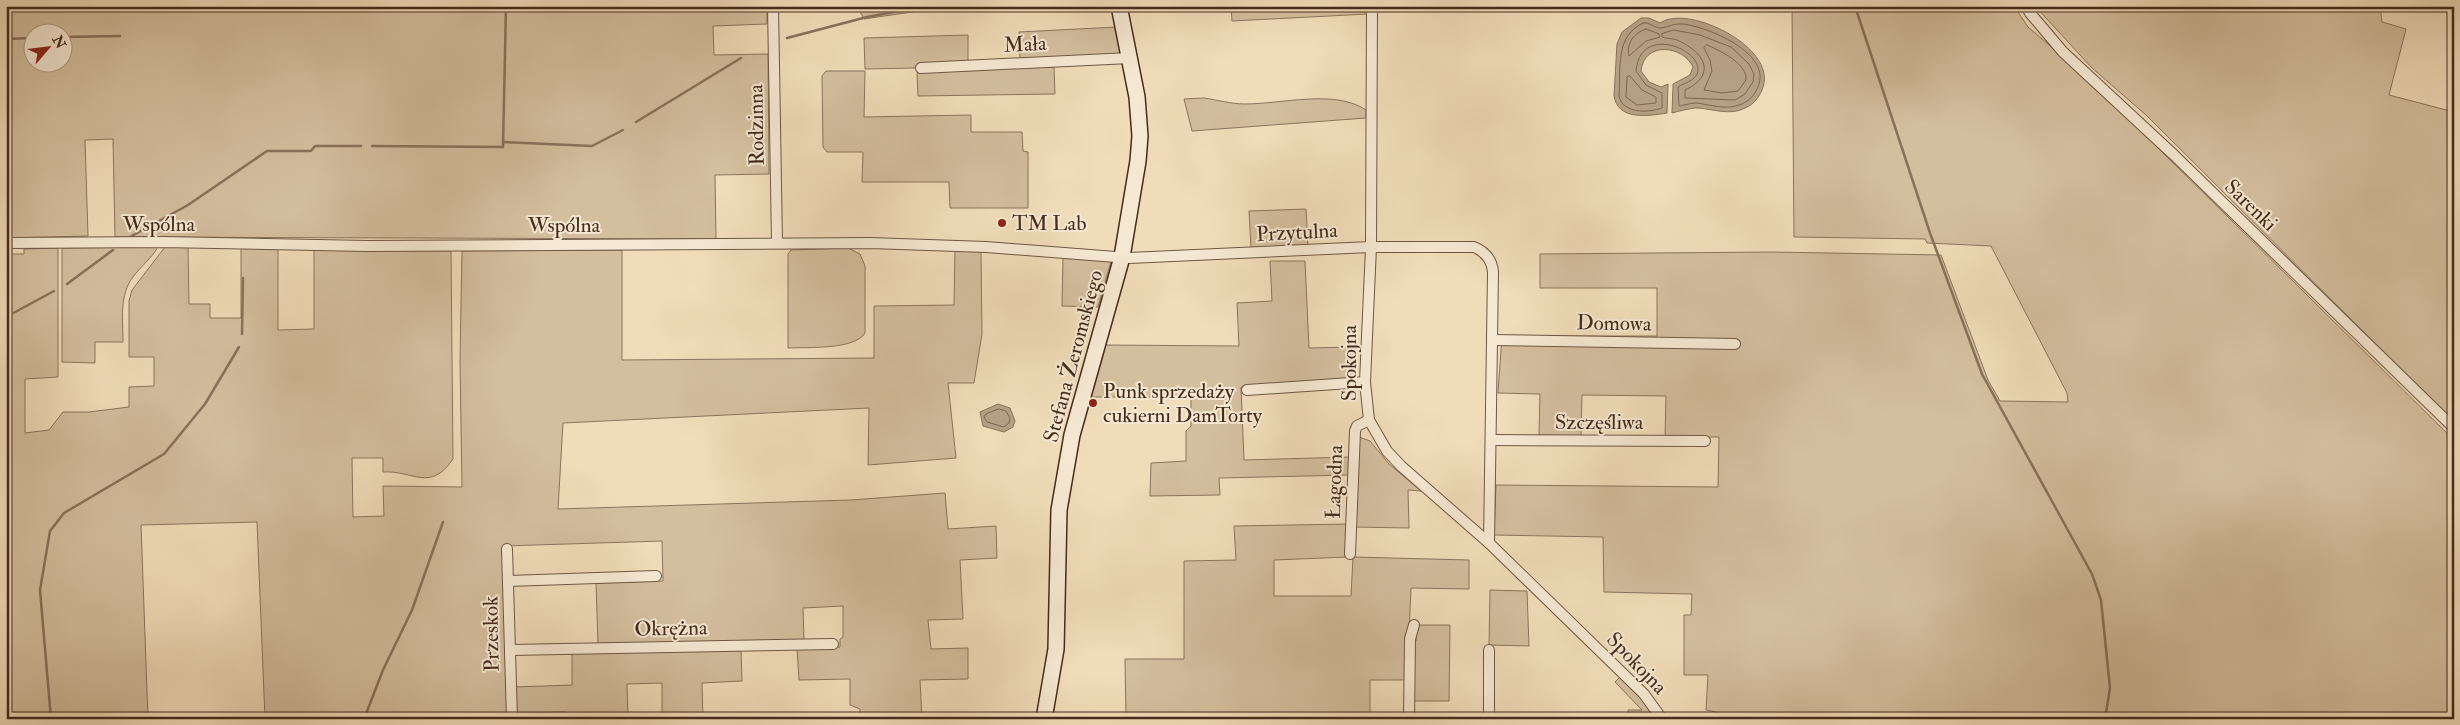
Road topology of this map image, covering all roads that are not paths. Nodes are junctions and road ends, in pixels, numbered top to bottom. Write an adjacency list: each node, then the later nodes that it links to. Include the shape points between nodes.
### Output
1 (773, 6): 8 (street, Rodzinna)
2 (1120, 6): 5 (street, Stefana Żeromskiego)
3 (1372, 6): 9 (street, Spokojna)
4 (2026, 6): 16 (street, Sarenki, via 2064,52)
5 (1130, 58): 6 (street, Mała); 10 (street, Stefana Żeromskiego, via 1140,142)
6 (921, 68)
7 (6, 243): 8 (street, Wspólna, via 367,246)
8 (777, 243): 10 (street, Wspólna, via 986,247)
9 (1371, 247): 10 (street, Przytulna); 11 (street, Przytulna, via 1474,247 1485,253 1492,265); 13 (street, Spokojna)
10 (1122, 257): 29 (street, Stefana Żeromskiego, via 1072,436 1061,500 1056,649)
11 (1492, 340): 12 (street, Domowa); 17 (street)
12 (1736, 344)
13 (1365, 382): 14 (street); 15 (street, Spokojna)
14 (1247, 390)
15 (1369, 420): 19 (street, Spokojna, via 1387,451 1401,466); 21 (street, Łagodna, via 1357,426 1355,431)
16 (2454, 428)
17 (1492, 440): 18 (street, Szczęśliwa); 19 (street)
18 (1705, 441)
19 (1490, 543): 32 (street, Spokojna, via 1644,694)
20 (507, 549): 23 (street, Przeskok)
21 (1350, 554)
22 (656, 576): 23 (street)
23 (508, 581): 26 (street, Przeskok)
24 (1414, 625): 30 (street, via 1410,639)
25 (832, 644): 26 (street, Okrężna)
26 (510, 650): 28 (street, Przeskok)
27 (1489, 650): 31 (street)
28 (512, 719)
29 (1044, 719)
30 (1409, 719)
31 (1489, 719)
32 (1662, 719)

